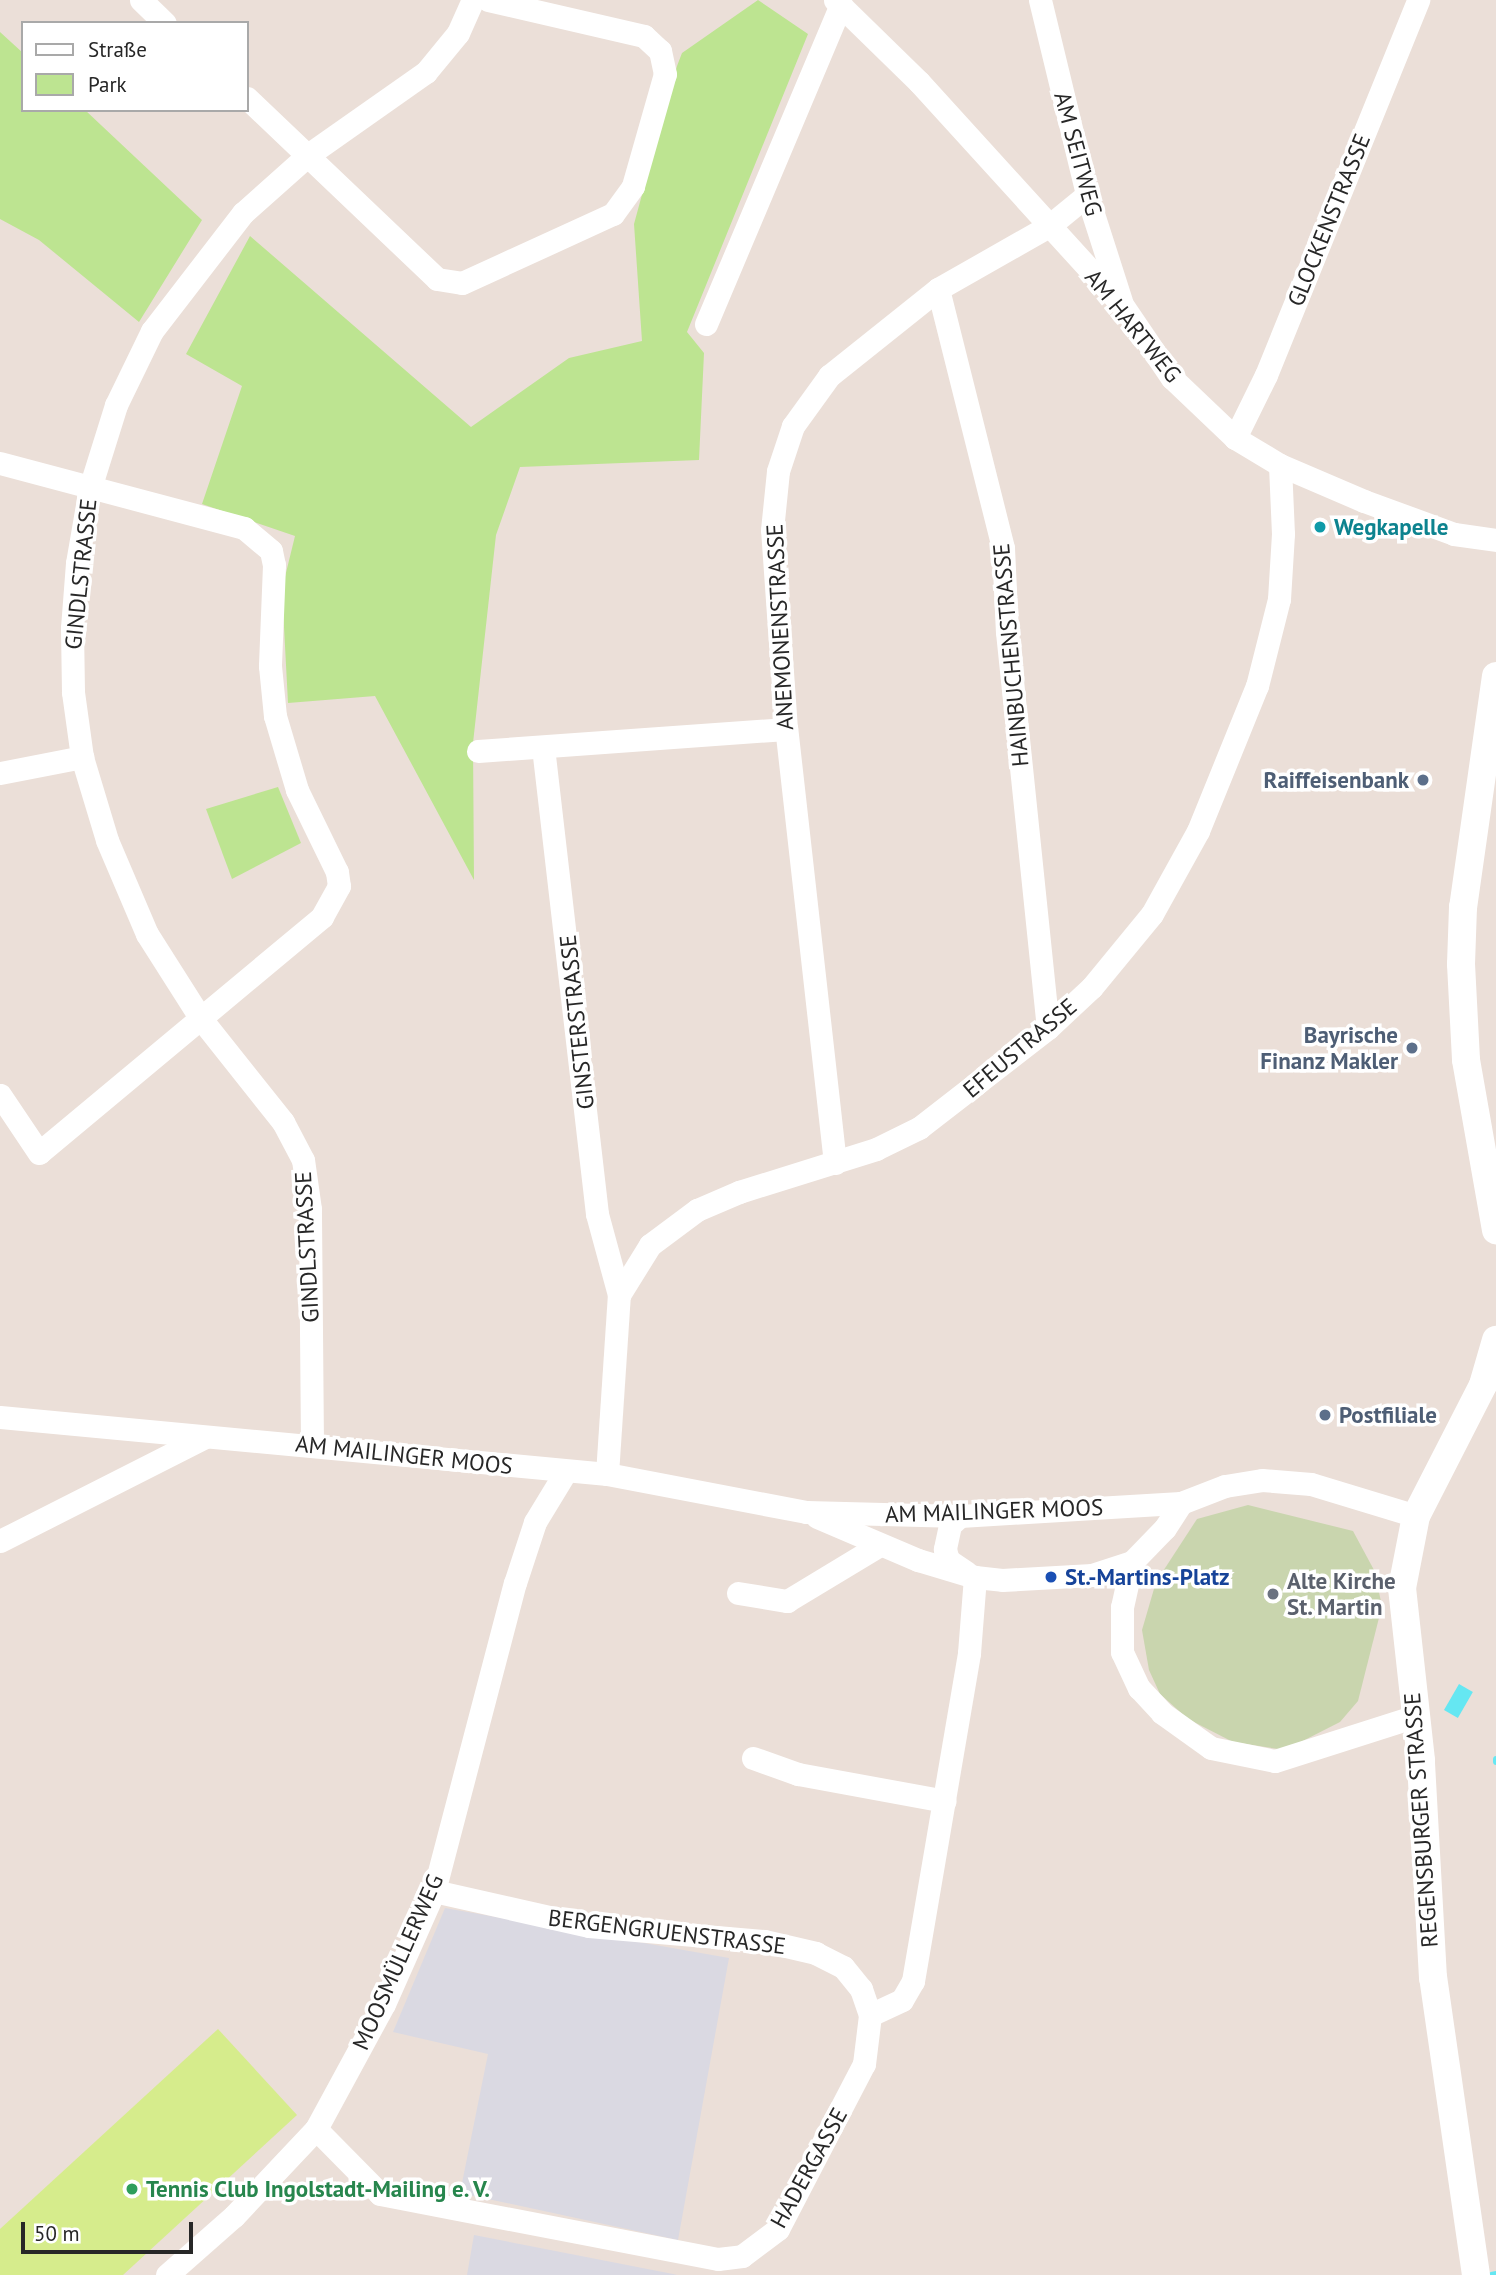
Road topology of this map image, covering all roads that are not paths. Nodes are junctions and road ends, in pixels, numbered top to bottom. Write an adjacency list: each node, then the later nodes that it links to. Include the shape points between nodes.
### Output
1 (141, 0): 7 (street)
2 (473, 0): 9 (street, GINDLSTRASSE, via 458,33 426,72)
3 (488, 0): 9 (street, via 644,36 660,51 665,74 634,186 613,214 462,283 437,279)
4 (1040, 0): 10 (street, AM SEITWEG)
5 (1418, 0): 15 (street, GLOCKENSTRASSE, via 1266,375)
6 (838, 2): 11 (street, AM HARTWEG, via 919,82); 14 (street, AM HARTWEG)
7 (163, 21)
8 (248, 100): 9 (street)
9 (308, 155): 18 (street, GINDLSTRASSE, via 243,213 152,331 116,405)
10 (1087, 195): 11 (street, ANEMONENSTRASSE); 13 (street, AM SEITWEG)
11 (1049, 226): 12 (street, ANEMONENSTRASSE); 13 (street, AM HARTWEG)
12 (938, 289): 21 (street, ANEMONENSTRASSE, via 829,376 793,426 778,471 772,530); 28 (street, HAINBUCHENSTRASSE, via 1003,548 1007,632)
13 (1123, 306): 15 (street, AM HARTWEG, via 1172,378)
14 (706, 324)
15 (1235, 438): 17 (street, AM HARTWEG)
16 (0, 463): 18 (street)
17 (1280, 465): 19 (street, AM HARTWEG, via 1454,534); 28 (street, EFEUSTRASSE, via 1283,534 1279,599 1257,686 1232,751 1198,831 1152,914 1092,987)
18 (90, 488): 24 (street, GINDLSTRASSE, via 72,628 73,692); 27 (street, via 244,528 271,551 274,565 269,625 275,716 297,790 337,872 339,886 322,917)
19 (1496, 540)
20 (1496, 676): 26 (street)
21 (786, 729): 22 (street); 30 (street, ANEMONENSTRASSE)
22 (543, 747): 23 (street); 32 (street, GINSTERSTRASSE, via 597,1214)
23 (478, 751)
24 (82, 757): 25 (street); 27 (street, GINDLSTRASSE, via 107,840 147,934)
25 (0, 773)
26 (1488, 800): 31 (street, via 1463,907 1461,964 1466,1060)
27 (201, 1019): 29 (street, via 39,1153); 36 (street, GINDLSTRASSE, via 283,1122 303,1160 310,1209)
28 (1048, 1028): 30 (street, EFEUSTRASSE, via 919,1128)
29 (0, 1095)
30 (835, 1163): 32 (street, EFEUSTRASSE, via 697,1210 650,1245)
31 (1496, 1230)
32 (619, 1295): 38 (street, EFEUSTRASSE)
33 (1496, 1340): 42 (street, REGENSBURGER STRASSE, via 1483,1385)
34 (0, 1417): 35 (street, AM MAILINGER MOOS)
35 (205, 1437): 36 (street, AM MAILINGER MOOS); 43 (street)
36 (312, 1444): 37 (street, AM MAILINGER MOOS)
37 (566, 1471): 38 (street, AM MAILINGER MOOS); 51 (street, MOOSMÜLLERWEG, via 535,1522 515,1583)
38 (607, 1474): 40 (street, AM MAILINGER MOOS)
39 (1181, 1503): 41 (street, AM MAILINGER MOOS); 42 (street, AM MAILINGER MOOS, via 1225,1486 1262,1480 1311,1485); 45 (street, AM MAILINGER MOOS, via 1165,1528)
40 (806, 1512): 41 (street, AM MAILINGER MOOS); 44 (street, AM MAILINGER MOOS)
41 (960, 1516): 46 (street, via 945,1537 945,1549 948,1560)
42 (1416, 1516): 48 (street, REGENSBURGER STRASSE, via 1402,1588)
43 (0, 1541)
44 (880, 1545): 46 (street, AM MAILINGER MOOS); 47 (street, AM MAILINGER MOOS, via 787,1601)
45 (1132, 1562): 46 (street, AM MAILINGER MOOS, via 1091,1575); 48 (street, via 1122,1607 1122,1652 1139,1688 1162,1713 1211,1748 1275,1761)
46 (975, 1577): 50 (street, via 969,1653)
47 (738, 1593)
48 (1416, 1716): 55 (street, REGENSBURGER STRASSE, via 1433,1978)
49 (753, 1758): 50 (street, via 798,1774)
50 (945, 1801): 52 (street, via 913,1981 902,2000)
51 (434, 1891): 52 (street, BERGENGRUENSTRASSE, via 589,1926 764,1941 816,1953 844,1967 861,1989); 53 (street, MOOSMÜLLERWEG, via 384,2004)
52 (870, 2015): 53 (street, HADERGASSE, via 864,2064 791,2207 778,2229 742,2256 691,2257 402,2201 380,2194 362,2180)
53 (316, 2129): 54 (street, MOOSMÜLLERWEG, via 234,2216)
54 (167, 2275)
55 (1476, 2275)

